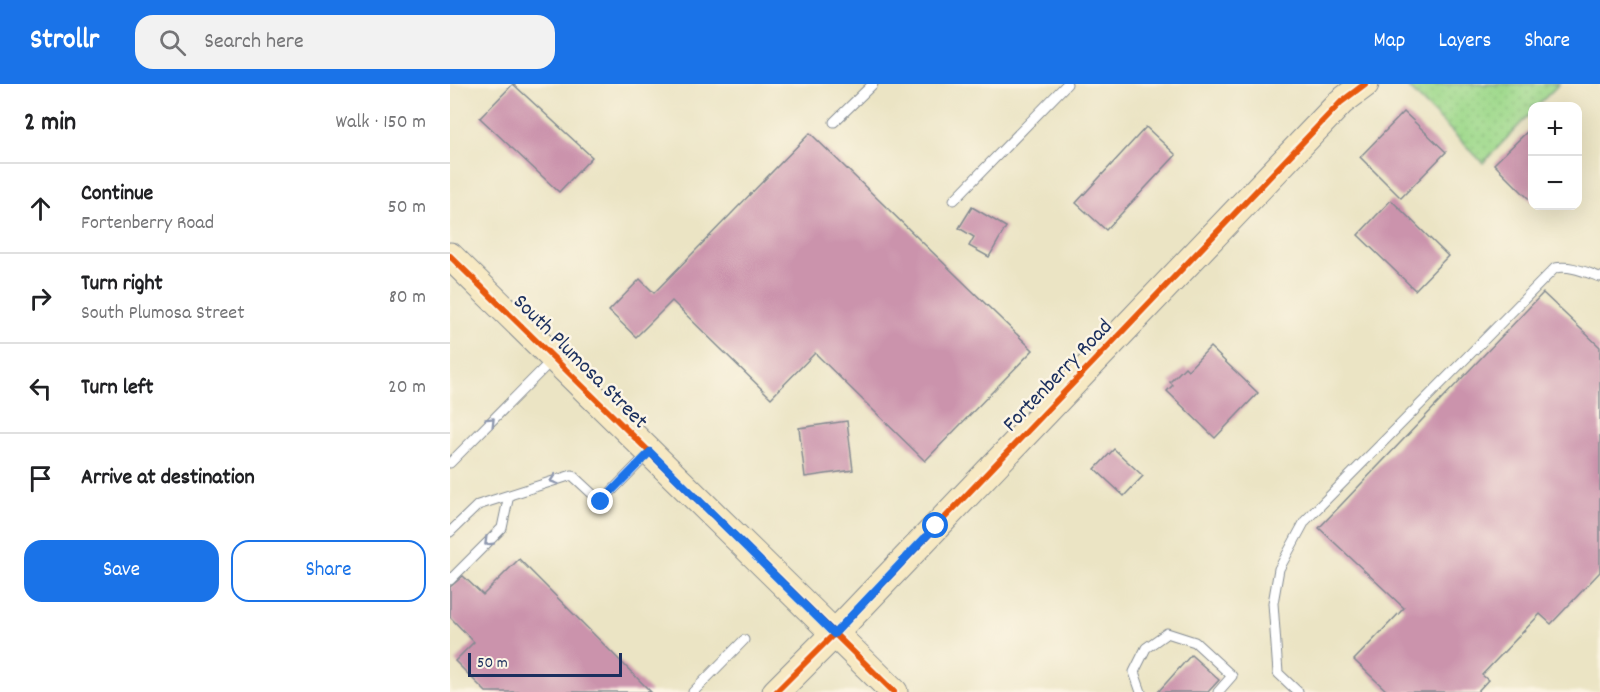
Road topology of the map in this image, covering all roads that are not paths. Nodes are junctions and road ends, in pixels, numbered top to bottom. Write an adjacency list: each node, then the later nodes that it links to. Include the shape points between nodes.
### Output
1 (873, 84): 4 (lane)
2 (1067, 84): 5 (lane)
3 (1365, 84): 14 (street, Fortenberry Road, via 1326,117)
4 (834, 122)
5 (954, 200)
6 (450, 256): 8 (street, South Plumosa Street)
7 (1600, 278): 21 (lane, via 1579,270 1555,268 1305,521 1279,569 1273,603 1278,673)
8 (553, 359): 9 (street, South Plumosa Street); 10 (lane, one-way to 8)
9 (650, 452): 11 (lane, one-way to 11, via 601,502 572,475); 14 (street, South Plumosa Street)
10 (450, 463)
11 (509, 495): 12 (lane, via 478,505); 13 (lane, one-way to 13, via 502,528)
12 (450, 532)
13 (450, 580)
14 (834, 634): 17 (street, Fortenberry Road); 18 (street, South Plumosa Street)
15 (744, 640): 16 (lane)
16 (693, 692)
17 (776, 692)
18 (894, 692)
19 (1142, 692): 20 (lane, via 1134,672 1146,648 1167,633 1195,642 1232,676)
20 (1218, 692)
21 (1298, 692)

